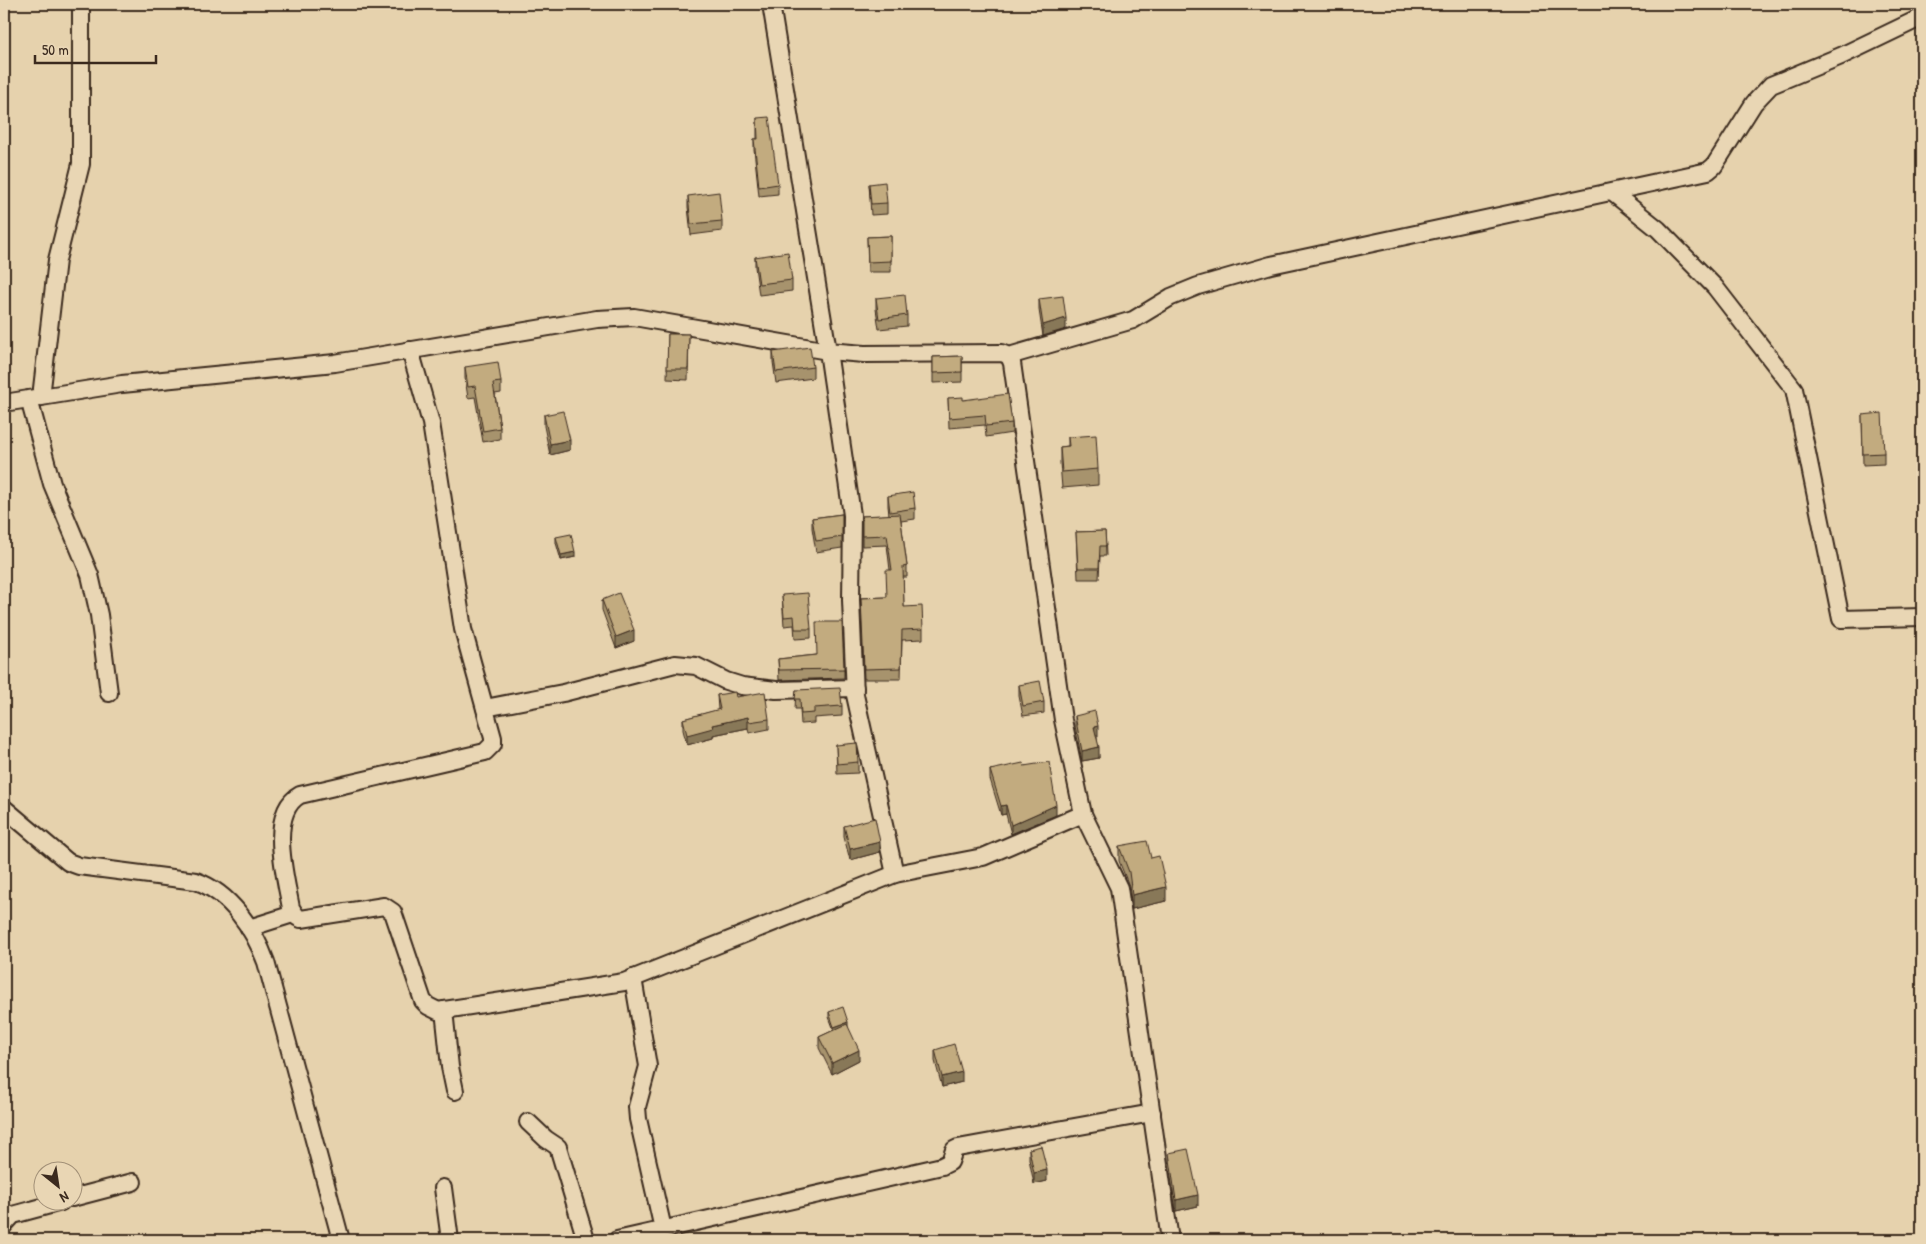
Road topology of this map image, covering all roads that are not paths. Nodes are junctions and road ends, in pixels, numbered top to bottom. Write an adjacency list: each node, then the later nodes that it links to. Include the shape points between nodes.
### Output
1 (81, 4): 8 (street, via 81,164 57,260)
2 (771, 4): 6 (street)
3 (1922, 17): 4 (street, via 1771,85 1754,103 1708,172)
4 (1612, 193): 7 (street, via 1252,270 1198,286 1133,320); 10 (street, via 1658,230 1715,287 1794,389 1841,619)
5 (410, 350): 6 (street, via 597,319 634,317); 8 (street, via 335,363 122,384); 13 (street, via 431,423 461,621)
6 (828, 351): 7 (street, via 864,354 1002,353); 11 (street, via 852,515)
7 (1009, 356): 15 (street, via 1063,720)
8 (35, 398): 9 (street); 12 (street, via 52,484 90,575 99,615)
9 (4, 403)
10 (1922, 616)
11 (855, 688): 13 (street, via 776,690 742,686 696,666 675,664 563,693); 16 (street)
12 (109, 693)
13 (485, 708): 17 (street, via 493,738 493,744 485,752 300,794 291,801 280,843)
14 (5, 810): 18 (street, via 57,855 79,866 196,880 209,886 234,908)
15 (1083, 814): 16 (street, via 989,855); 22 (street, via 1119,888)
16 (896, 874): 19 (street)
17 (293, 914): 18 (street); 20 (street, via 302,919 384,906 389,908 423,1001 433,1009)
18 (249, 928): 30 (street, via 266,962)
19 (633, 978): 20 (street); 29 (street, via 648,1066 637,1107)
20 (444, 1010): 21 (street)
21 (455, 1091)
22 (1152, 1113): 29 (street, via 958,1148 950,1162 942,1166); 34 (street)
23 (528, 1122): 32 (street, via 558,1147)
24 (133, 1182): 26 (street)
25 (443, 1188): 31 (street)
26 (82, 1195)
27 (32, 1210): 28 (street, via 13,1215)
28 (4, 1225)
29 (654, 1234): 33 (street)
30 (341, 1240)
31 (450, 1240)
32 (586, 1240)
33 (617, 1240)
34 (1170, 1240)

